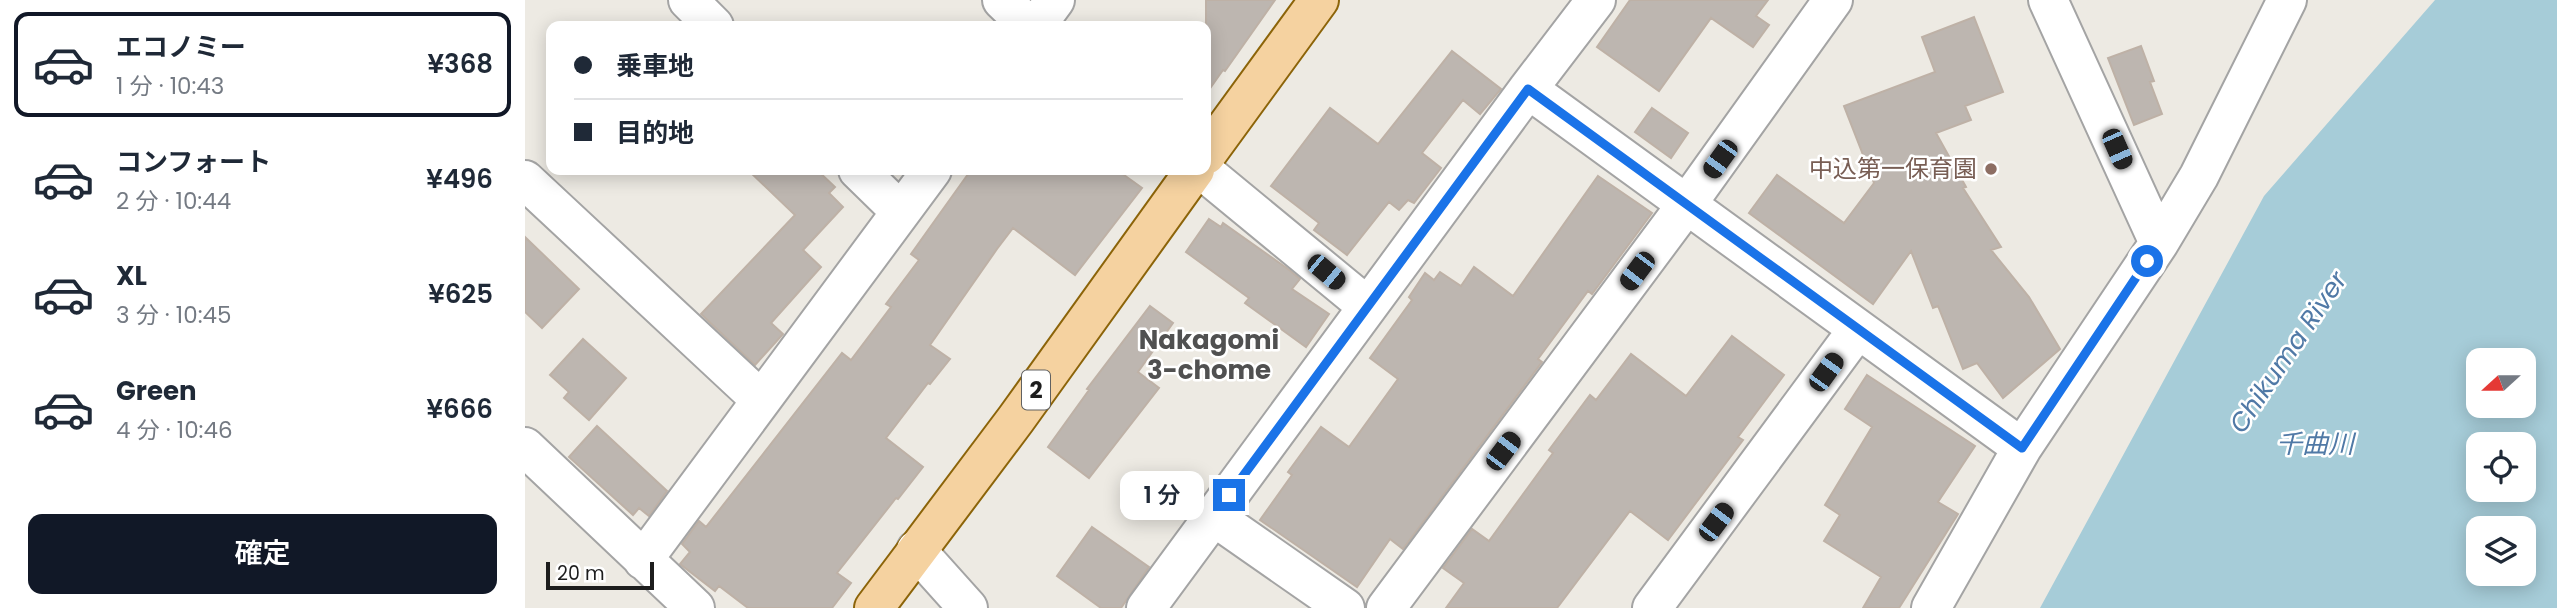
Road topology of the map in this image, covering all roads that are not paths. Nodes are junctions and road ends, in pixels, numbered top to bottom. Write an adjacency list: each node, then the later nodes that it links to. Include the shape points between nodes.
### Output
1 (688, 0): 9 (street)
2 (1002, 0): 10 (street)
3 (1055, 0): 11 (street)
4 (1319, 0): 13 (main road)
5 (1596, 0): 12 (street)
6 (1833, 0): 19 (street)
7 (2048, 0): 21 (street)
8 (2287, 0): 21 (street, via 2199,176)
9 (709, 21)
10 (1024, 21)
11 (1039, 21)
12 (1528, 89): 19 (street); 22 (street)
13 (1211, 148)
14 (863, 175): 20 (street)
15 (928, 175): 20 (street)
16 (1191, 175): 28 (main road, 2)
17 (1208, 175): 22 (street)
18 (525, 182): 24 (street)
19 (1687, 204): 23 (street); 35 (street)
20 (901, 212): 24 (street)
21 (2159, 243): 26 (street)
22 (1367, 306): 27 (street)
23 (1858, 329): 26 (street); 36 (street)
24 (761, 400): 29 (street)
25 (525, 447): 29 (street)
26 (2022, 448): 37 (street)
27 (1213, 516): 33 (street); 34 (street)
28 (916, 550): 31 (main road, 2); 32 (street)
29 (643, 560): 30 (street)
30 (695, 608)
31 (874, 608)
32 (968, 608)
33 (1146, 608)
34 (1345, 608)
35 (1386, 608)
36 (1652, 608)
37 (1931, 608)

